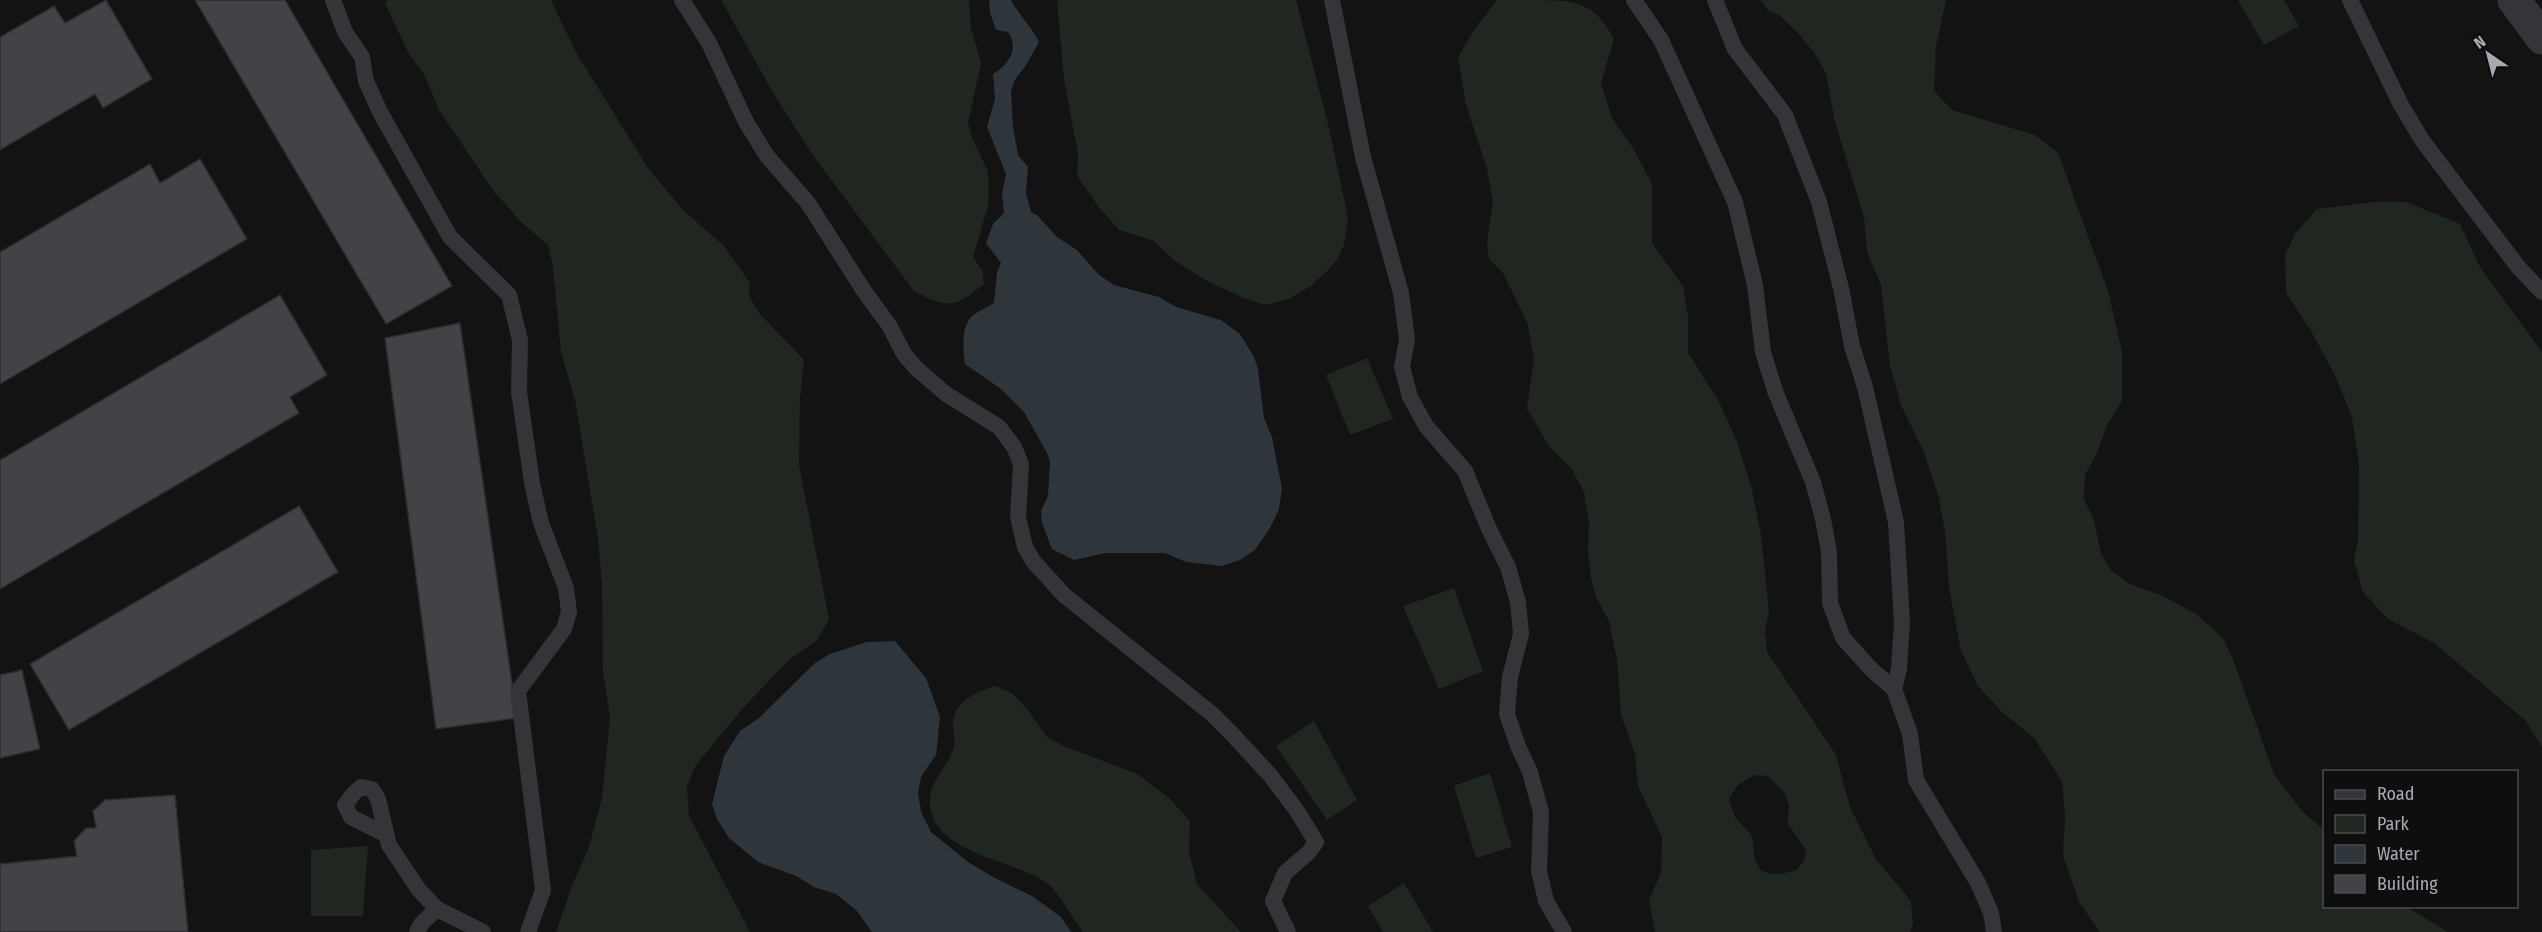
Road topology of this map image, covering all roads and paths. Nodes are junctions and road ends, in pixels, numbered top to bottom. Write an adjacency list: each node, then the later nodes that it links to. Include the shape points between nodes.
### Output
1 (333, 0): 16 (lane, via 345,32 362,57 366,81 380,112 408,163 450,237 509,295 520,340 519,392 532,483 541,523 566,588 569,612 564,629 518,691 543,890)
2 (682, 0): 17 (lane, via 709,43 762,148 808,202 890,325 904,354 946,394 999,427 1014,447 1021,464 1018,517 1033,561 1064,595 1212,714 1256,759 1297,812 1316,842 1285,873 1274,901)
3 (1332, 0): 18 (lane, via 1363,157 1401,293 1407,339 1402,367 1410,397 1426,426 1465,471 1508,567 1518,602 1521,634 1510,677 1507,714 1541,812 1539,871 1546,901)
4 (1634, 0): 10 (lane, via 1661,40 1735,202 1755,285 1763,352 1813,482 1829,552 1830,603 1843,638)
5 (1715, 0): 10 (lane, via 1735,50 1785,115 1819,202 1896,522 1902,622 1899,669)
6 (2350, 0): 9 (lane, via 2422,140 2519,268)
7 (2514, 0): 8 (street)
8 (2542, 38)
9 (2542, 292)
10 (1893, 689): 13 (lane, via 1910,734 1916,780 1978,883 1991,913)
11 (386, 834): 12 (lane, via 419,890)
12 (437, 909): 14 (lane); 15 (lane)
13 (1992, 930)
14 (417, 932)
15 (483, 932)
16 (528, 932)
17 (1288, 932)
18 (1564, 932)

